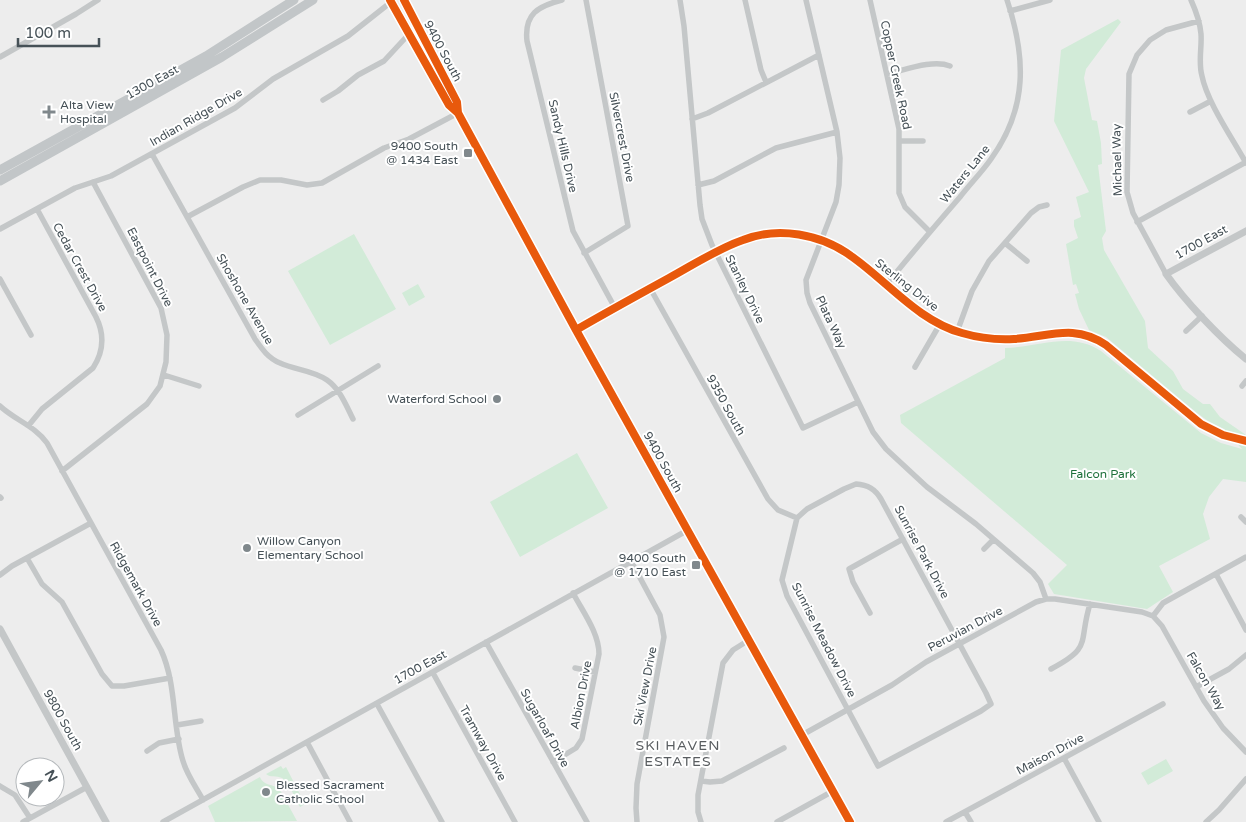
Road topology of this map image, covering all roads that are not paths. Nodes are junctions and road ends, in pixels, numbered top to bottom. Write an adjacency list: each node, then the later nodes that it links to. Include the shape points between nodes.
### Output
1 (98, 0): 19 (street)
2 (294, 0): 33 (main road, 1300 East, via 206,56)
3 (313, 0): 34 (main road, 1300 East, via 222,57)
4 (404, 0): 26 (main road, 9400 South, via 457,102)
5 (562, 0): 46 (street, Sandy Hills Drive, via 539,8 530,19 526,32 570,223)
6 (586, 0): 46 (street, Silvercrest Drive, via 628,226)
7 (680, 0): 27 (street, Stanley Drive)
8 (745, 0): 22 (street)
9 (806, 0): 18 (street, Plata Way)
10 (870, 0): 21 (street, Copper Creek Road)
11 (1006, 0): 15 (street, Waters Lane)
12 (1050, 0): 15 (street)
13 (1191, 0): 16 (street)
14 (391, 1): 17 (main road, 9400 South); 31 (street, Indian Ridge Drive, via 348,36 273,79 242,104)
15 (1010, 11): 42 (street, Waters Lane, via 1020,46 1021,63 1014,115 991,159)
16 (1199, 21): 24 (street, via 1202,76); 40 (street, Michael Way, via 1158,34 1142,47 1132,64 1128,84 1127,182 1129,202)
17 (409, 34): 23 (street, via 384,61); 26 (main road, 9400 South, via 449,105)
18 (819, 54): 22 (street); 28 (street, Plata Way)
19 (0, 57)
20 (950, 66): 21 (street, via 934,63)
21 (887, 74): 29 (street, Copper Creek Road)
22 (766, 82): 27 (street)
23 (323, 100)
24 (1212, 101): 25 (street); 32 (street)
25 (1190, 112)
26 (458, 113): 39 (street, via 409,140 384,148 322,183 307,185 260,180); 56 (main road, 9400 South)
27 (692, 119): 36 (street, Stanley Drive)
28 (836, 132): 36 (street, via 776,148 714,181); 44 (street, Plata Way, via 840,158 839,185)
29 (899, 141): 30 (street); 42 (street, Copper Creek Road, via 901,201)
30 (923, 141)
31 (152, 154): 35 (street, Indian Ridge Drive); 39 (street, Shoshone Avenue)
32 (1246, 162): 40 (street)
33 (0, 170)
34 (0, 181)
35 (93, 182): 38 (street, Indian Ridge Drive); 63 (street, Eastpoint Drive, via 161,308 168,348)
36 (698, 186): 47 (street, Stanley Drive, via 702,218)
37 (1047, 205): 45 (street, via 1030,213)
38 (37, 209): 41 (street, Indian Ridge Drive); 70 (street, Cedar Crest Drive, via 101,326 103,344 93,368 42,409)
39 (187, 218): 65 (street, Shoshone Avenue, via 263,351 280,364 318,375)
40 (1137, 222): 49 (street, Michael Way)
41 (0, 230)
42 (930, 232): 51 (street, Waters Lane)
43 (1246, 232): 49 (street, 1700 East)
44 (822, 240): 47 (street, Sterling Drive, via 794,234 770,234 745,239); 51 (street, Sterling Drive, via 850,254); 66 (street, Plata Way, via 809,269 806,293)
45 (1004, 243): 48 (street); 58 (street, via 972,291)
46 (584, 253): 53 (street, Sandy Hills Drive)
47 (716, 253): 52 (street, Sterling Drive); 66 (street, Stanley Drive, via 803,428)
48 (1027, 261)
49 (1166, 274): 54 (street, Michael Way)
50 (0, 279): 59 (street)
51 (887, 284): 55 (street, Sterling Drive)
52 (650, 288): 53 (street, Sterling Drive); 73 (street, 9350 South, via 768,499 778,510)
53 (615, 308): 56 (street, Sterling Drive)
54 (1202, 316): 57 (street); 60 (street, Michael Way)
55 (940, 324): 58 (street, Sterling Drive); 62 (street)
56 (576, 330): 75 (main road, 9400 South)
57 (1186, 331)
58 (957, 332): 71 (street, Sterling Drive, via 997,340 1064,332 1086,334 1106,345 1201,424 1223,436)
59 (31, 335)
60 (1246, 359)
61 (378, 366): 65 (street)
62 (915, 367)
63 (164, 375): 64 (street); 72 (street, Eastpoint Drive, via 148,404)
64 (199, 386)
65 (337, 391): 68 (street); 69 (street, Shoshone Avenue)
66 (858, 402): 77 (street, Plata Way, via 886,449 927,487)
67 (0, 406): 70 (street, Ridgemark Drive)
68 (298, 415)
69 (353, 419)
70 (29, 425): 72 (street, Ridgemark Drive, via 42,436)
71 (1246, 441)
72 (62, 471): 74 (street, Ridgemark Drive)
73 (797, 518): 76 (street, Sunrise Park Drive, via 850,486 864,485 876,491); 103 (street, Sunrise Meadow Drive, via 783,572 784,588)
74 (91, 523): 80 (street); 99 (street, Ridgemark Drive, via 161,650)
75 (688, 530): 81 (street, 1700 East); 91 (main road, 9400 South)
76 (903, 539): 87 (street, via 849,570); 93 (street, Sunrise Park Drive)
77 (994, 540): 78 (street); 85 (street, Plata Way, via 1037,577)
78 (984, 550)
79 (1246, 557): 82 (street)
80 (27, 558): 83 (street); 99 (street, via 42,584 62,602 112,686)
81 (631, 561): 84 (street, 1700 East); 130 (street, Ski View Drive, via 660,616 664,637 637,784)
82 (1216, 574): 88 (street, via 1163,603); 90 (street)
83 (0, 575)
84 (573, 593): 92 (street, 1700 East); 97 (street, Albion Drive, via 597,640)
85 (1046, 599): 86 (street); 93 (street, Peruvian Drive)
86 (1090, 604): 88 (street); 96 (street, via 1080,648 1071,658)
87 (870, 614)
88 (1153, 616): 100 (street, Falcon Way, via 1167,633)
89 (0, 629): 118 (street, 9800 South)
90 (1246, 630)
91 (749, 640): 106 (main road, 9400 South); 116 (street, via 733,650 723,664)
92 (486, 642): 98 (street, 1700 East); 113 (street, Sugarloaf Drive)
93 (960, 644): 103 (street, Peruvian Drive); 114 (street, Sunrise Park Drive, via 991,704)
94 (1246, 655): 100 (street, via 1229,669)
95 (575, 668): 97 (street)
96 (1051, 669)
97 (596, 672): 113 (street, Albion Drive, via 582,739 576,748)
98 (433, 673): 101 (street, 1700 East); 128 (street, Tramway Drive)
99 (170, 678): 105 (street, Ridgemark Drive)
100 (1196, 687): 111 (street, Falcon Way, via 1223,728)
101 (377, 704): 108 (street, 1700 East); 127 (street)
102 (1163, 704): 112 (street, Maison Drive)
103 (848, 710): 106 (street, Peruvian Drive); 114 (street, Sunrise Meadow Drive)
104 (201, 721): 105 (street)
105 (177, 725): 107 (street, Ridgemark Drive)
106 (802, 735): 119 (main road, 9400 South)
107 (179, 739): 110 (street, via 159,743); 120 (street, Ridgemark Drive, via 183,762)
108 (307, 742): 120 (street, 1700 East); 126 (street)
109 (784, 748): 116 (street, via 722,781)
110 (147, 751)
111 (1246, 752)
112 (1064, 758): 121 (street, Maison Drive); 136 (street)
113 (553, 762): 129 (street, Sugarloaf Drive)
114 (878, 766)
115 (1246, 779): 137 (street)
116 (701, 781): 131 (street, via 697,804)
117 (0, 786): 122 (street, via 14,795)
118 (87, 787): 122 (street); 124 (street, 9800 South)
119 (833, 791): 132 (street); 133 (main road, 9400 South)
120 (203, 800): 125 (street, 1700 East)
121 (965, 812): 134 (street, Maison Drive); 135 (street)
122 (30, 818): 123 (street)
123 (23, 822)
124 (106, 822)
125 (163, 822)
126 (350, 822)
127 (442, 822)
128 (515, 822)
129 (587, 822)
130 (637, 822)
131 (701, 822)
132 (777, 822)
133 (850, 822)
134 (946, 822)
135 (971, 822)
136 (1099, 822)
137 (1206, 822)

